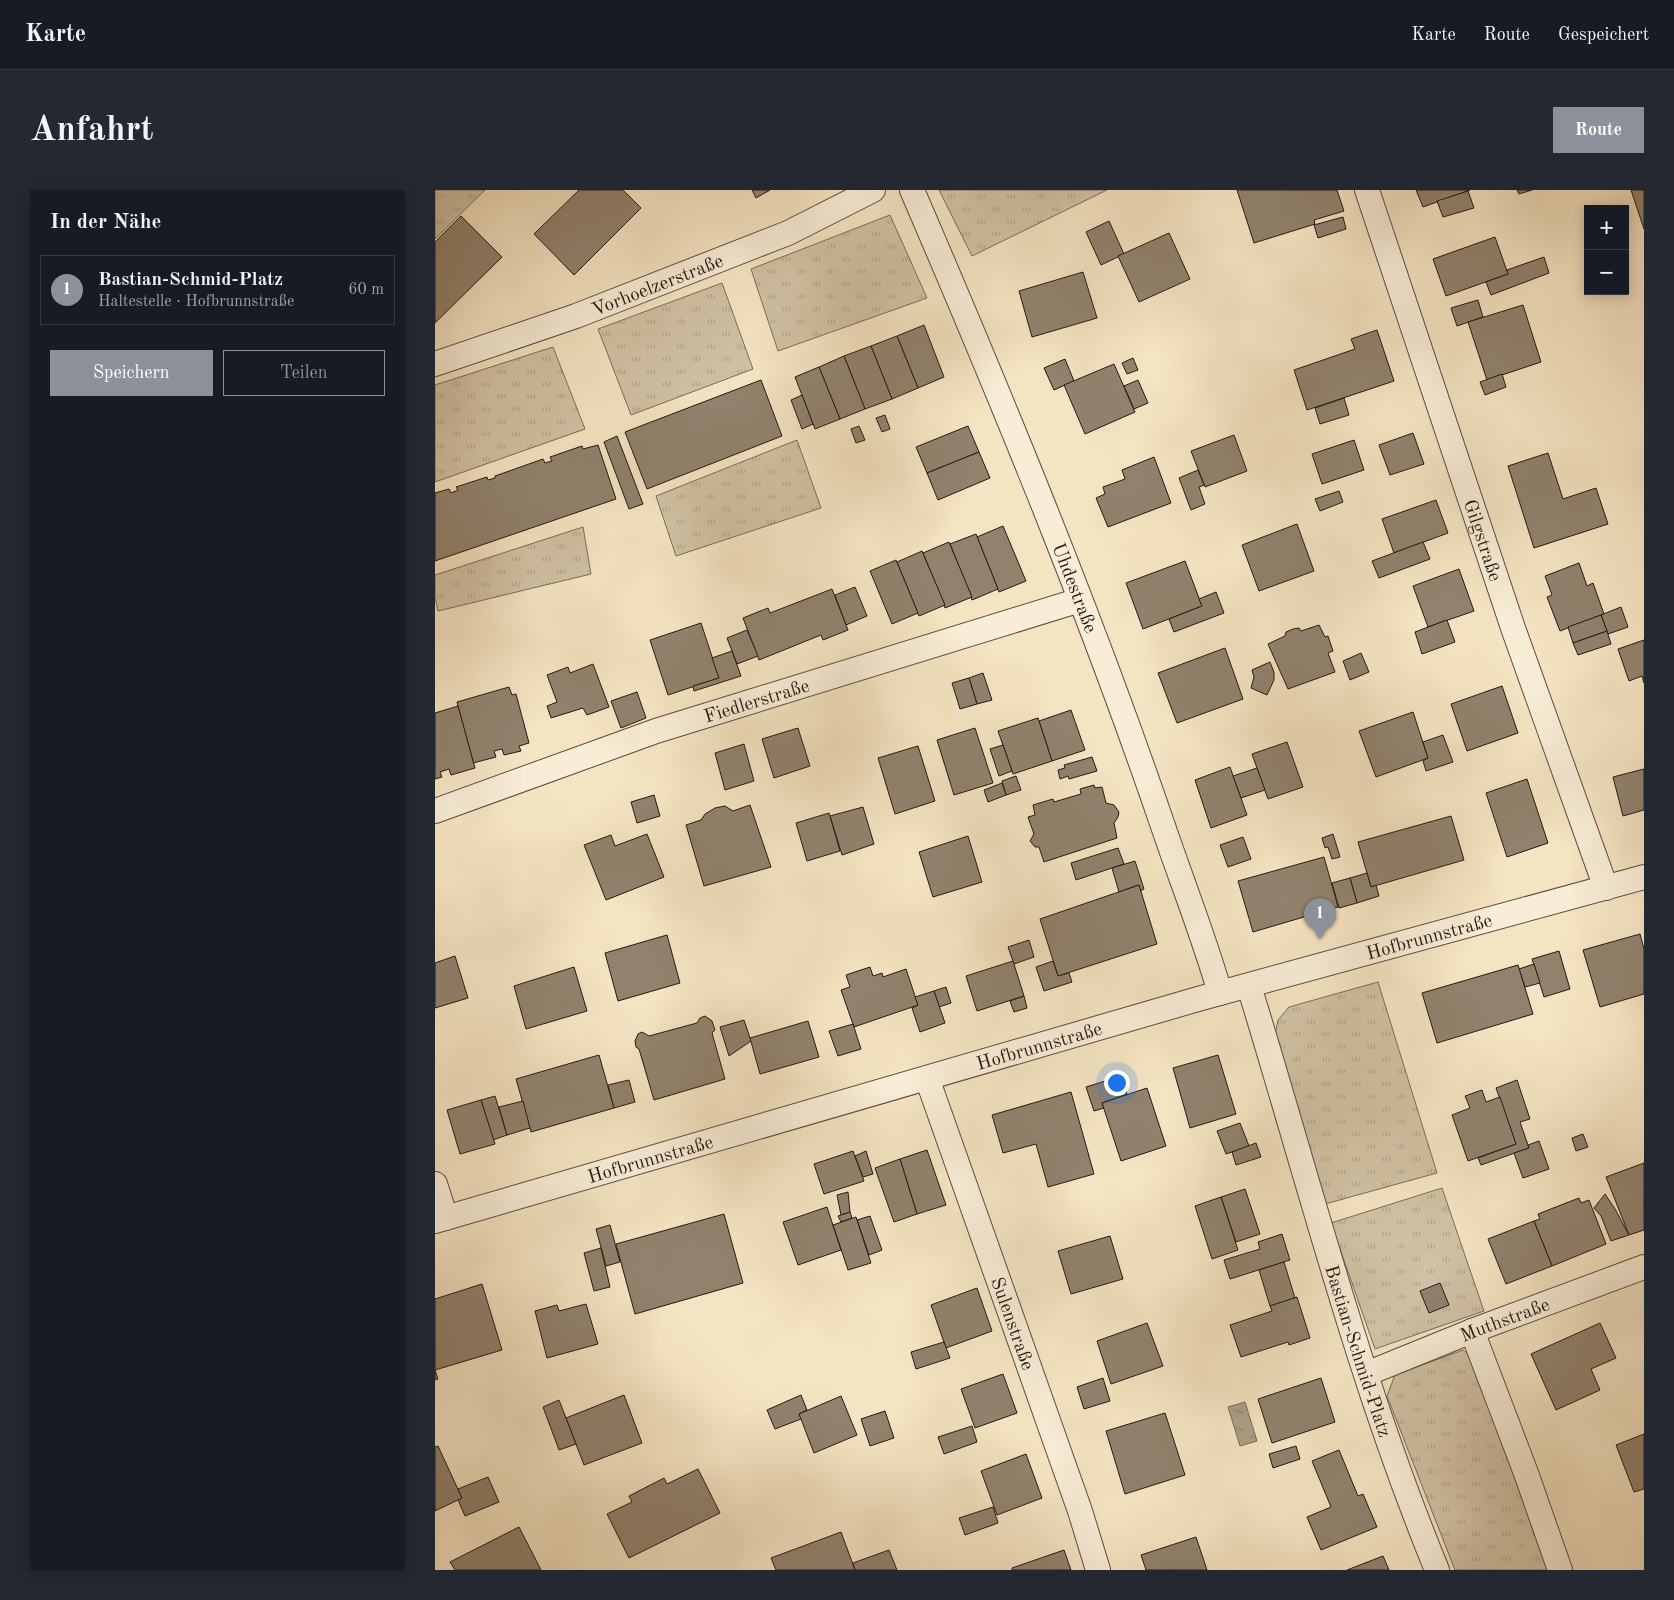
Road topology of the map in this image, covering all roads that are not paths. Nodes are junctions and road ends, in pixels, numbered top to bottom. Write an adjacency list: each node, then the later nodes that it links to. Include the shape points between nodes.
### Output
1 (873, 190): 4 (street, Vorhoelzerstraße, via 788,233 576,316)
2 (912, 190): 5 (street, Uhdestraße, via 998,392)
3 (1367, 190): 8 (street, Gilgstraße, via 1513,628)
4 (435, 364)
5 (1080, 600): 6 (street, Fiedlerstraße, via 656,731); 10 (street, Uhdestraße, via 1138,753)
6 (435, 811)
7 (1644, 877): 8 (street, Hofbrunnstraße)
8 (1606, 888): 9 (street, Hofbrunnstraße)
9 (1249, 986): 10 (street, Hofbrunnstraße); 16 (street, Bastian-Schmid-Platz)
10 (1220, 993): 11 (street, Hofbrunnstraße)
11 (927, 1078): 13 (street, Hofbrunnstraße); 17 (street, Sulenstraße)
12 (435, 1184): 13 (street)
13 (440, 1220)
14 (1644, 1268): 15 (street, Muthstraße)
15 (1472, 1331): 16 (street, Muthstraße); 19 (street)
16 (1366, 1374): 18 (street, Bastian-Schmid-Platz)
17 (1098, 1570)
18 (1437, 1570)
19 (1560, 1570)

